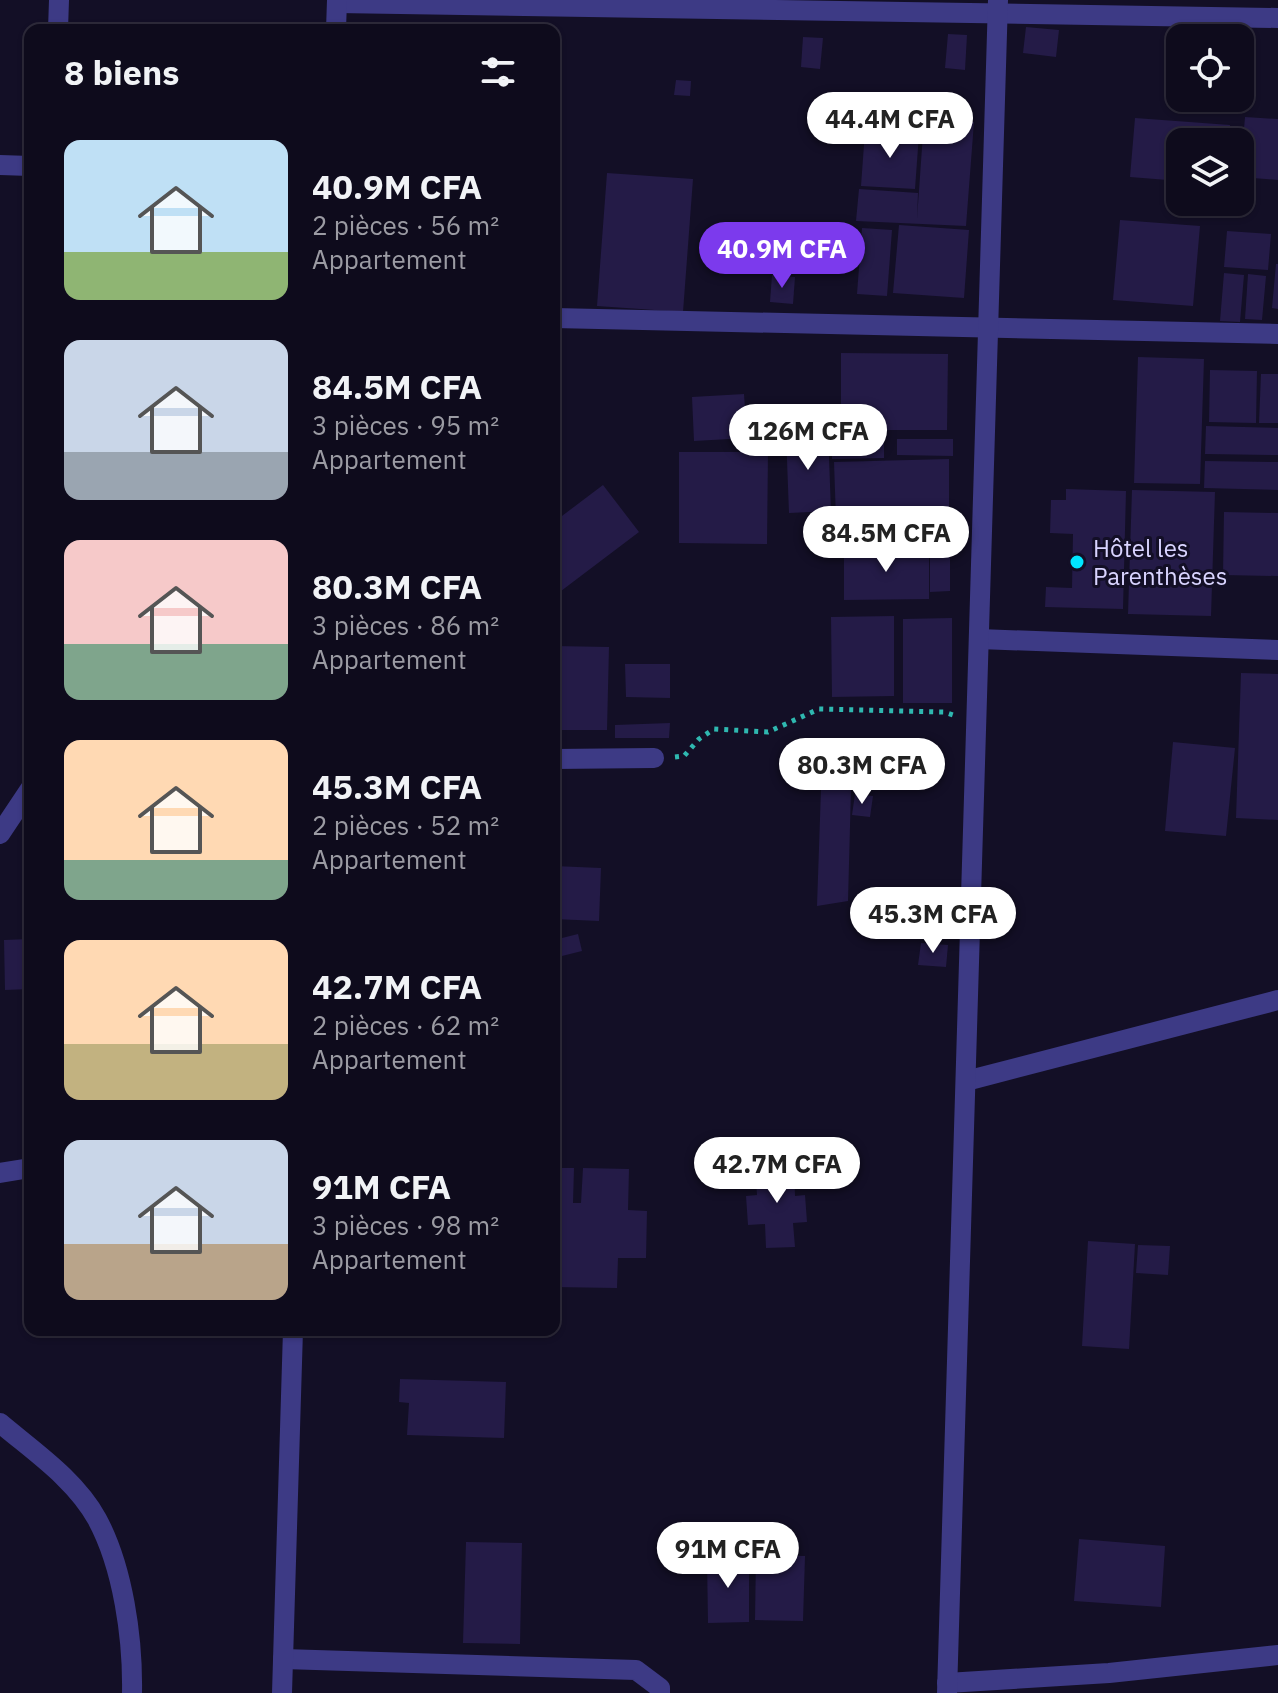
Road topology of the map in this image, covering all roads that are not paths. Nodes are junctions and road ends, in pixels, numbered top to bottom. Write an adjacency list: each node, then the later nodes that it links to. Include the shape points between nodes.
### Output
1 (59, 0): 5 (street)
2 (337, 1): 3 (street); 6 (street)
3 (998, 7): 4 (street); 10 (street)
4 (1278, 18)
5 (58, 24)
6 (336, 24)
7 (0, 165): 8 (street)
8 (24, 166)
9 (560, 318): 10 (street)
10 (989, 329): 11 (street); 12 (street)
11 (1278, 334)
12 (979, 639): 13 (street); 19 (street)
13 (1278, 650)
14 (654, 758): 15 (street)
15 (560, 759)
16 (24, 798): 17 (street)
17 (0, 834)
18 (1278, 1000): 19 (street)
19 (966, 1081): 26 (street)
20 (24, 1169): 21 (street)
21 (0, 1173)
22 (293, 1336): 25 (street)
23 (0, 1423): 27 (street, via 63,1477 97,1518 121,1582 133,1655)
24 (1278, 1655): 26 (street)
25 (283, 1659): 28 (street); 29 (street, via 636,1670)
26 (947, 1688)
27 (132, 1693)
28 (282, 1693)
29 (660, 1693)

